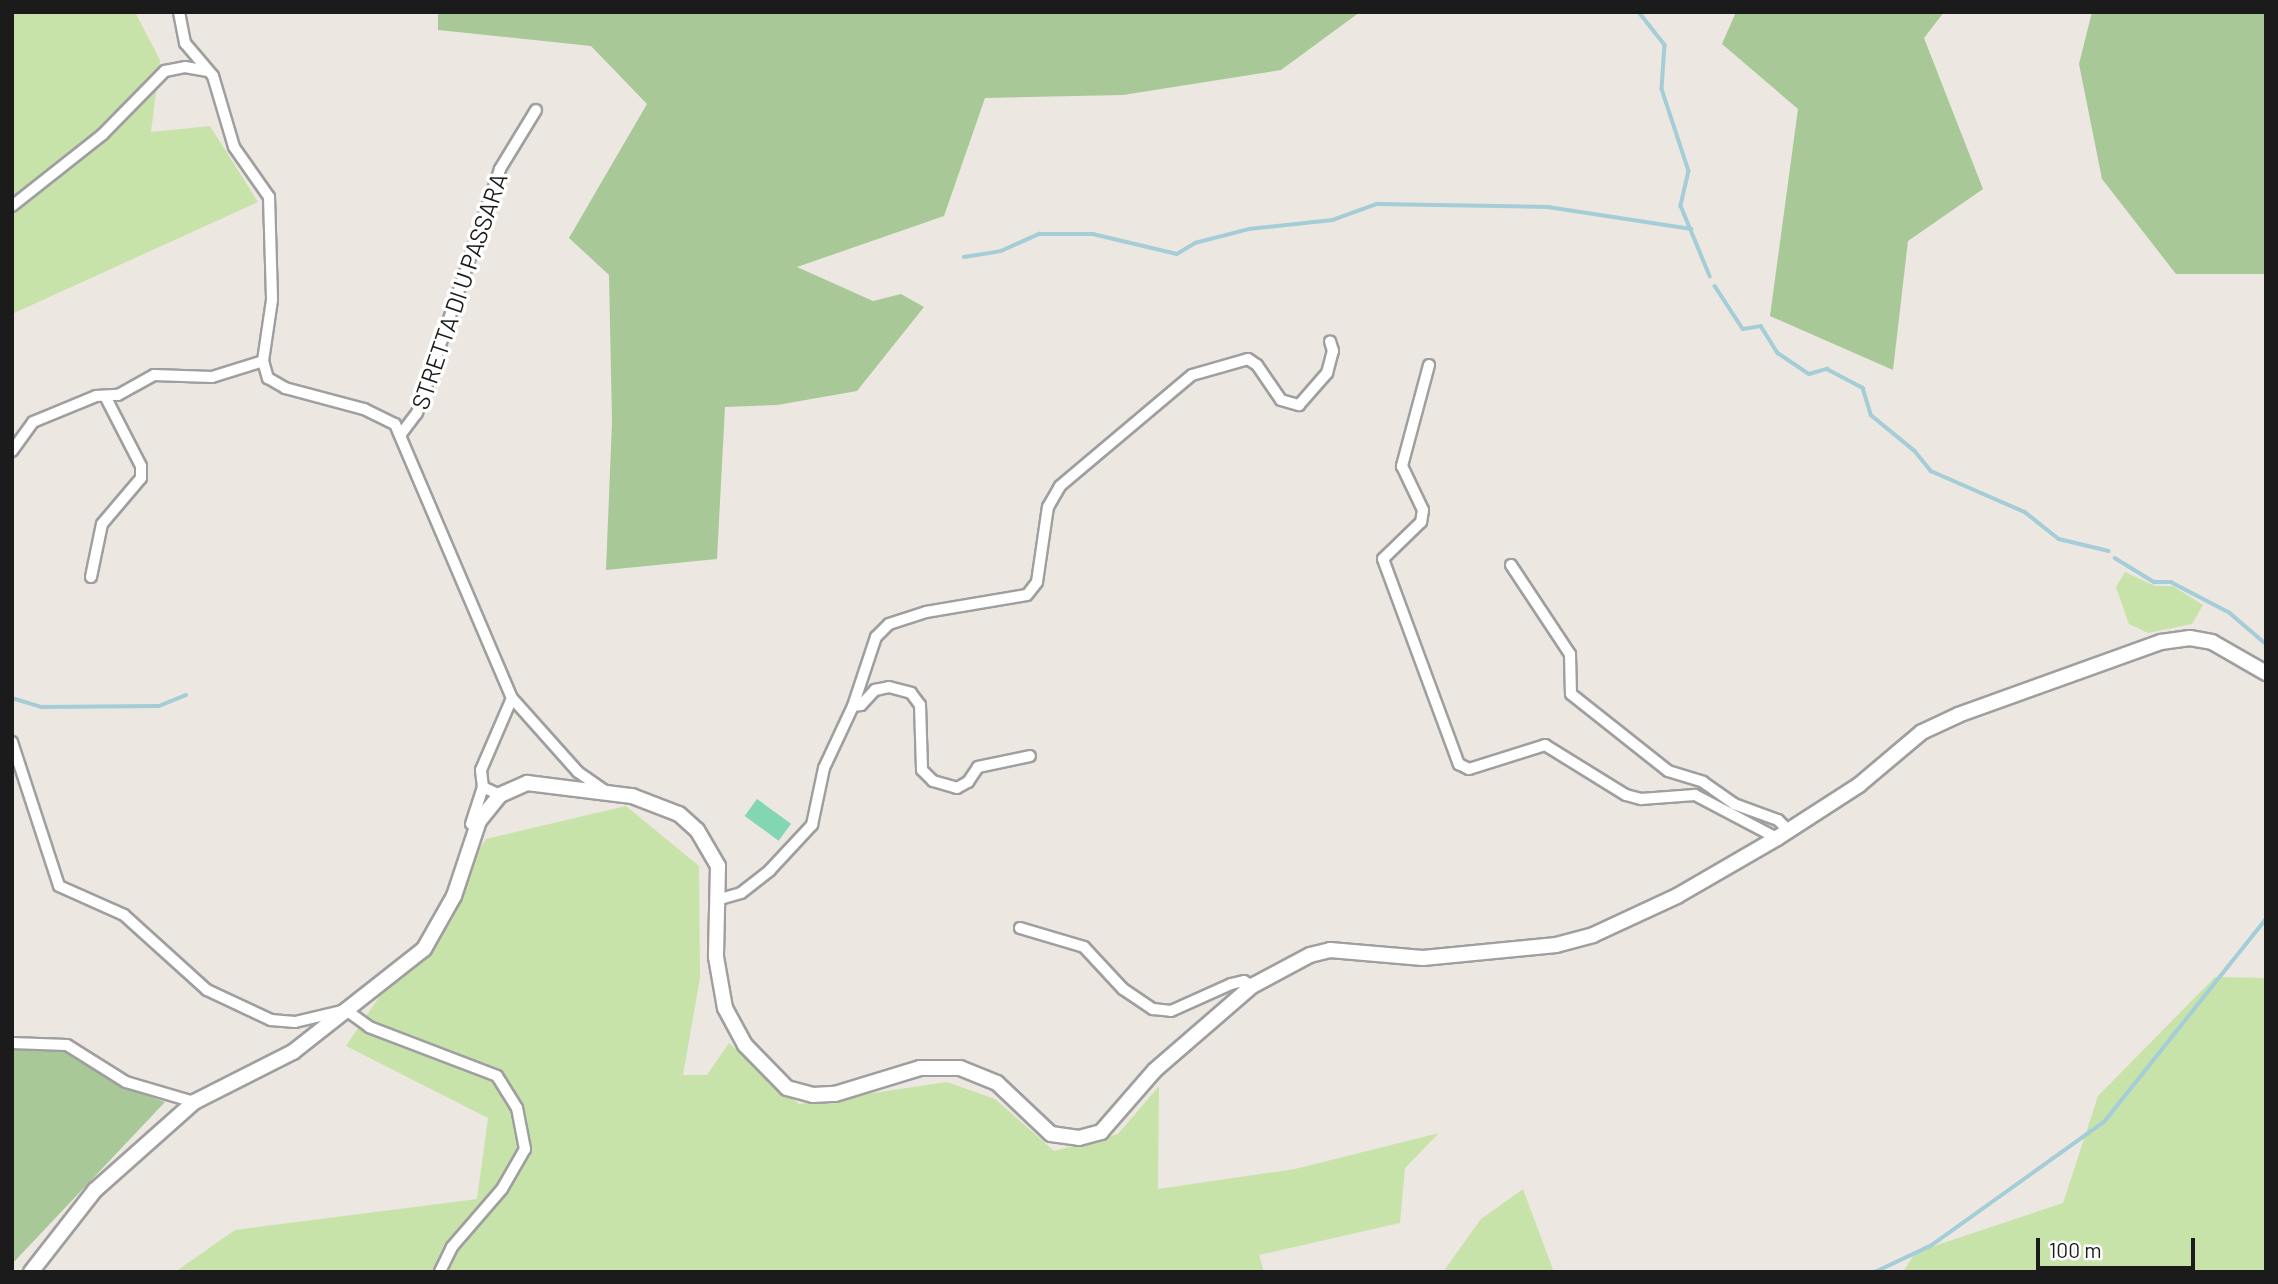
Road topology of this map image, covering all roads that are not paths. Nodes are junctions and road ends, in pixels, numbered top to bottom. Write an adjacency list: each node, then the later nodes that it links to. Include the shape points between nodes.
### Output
1 (179, 12): 2 (street, via 185,43)
2 (208, 71): 4 (street, via 185,66 166,71 102,135); 6 (street, via 233,147 264,188 271,207 272,300)
3 (536, 110): 9 (street, STRETTA DI U PASSARA, via 500,169 417,413)
4 (12, 206)
5 (1330, 341): 15 (street, via 1334,351 1327,373 1299,405 1281,400 1248,359 1192,374 1060,486 1048,507 1034,589 1027,595 926,612 889,624 876,637)
6 (263, 361): 8 (street, via 212,377 154,375 118,395); 9 (street, via 275,384 387,417)
7 (1429, 365): 21 (street, via 1402,466 1423,510 1421,522 1383,559 1459,764 1469,769 1545,745 1626,795 1642,799 1695,795)
8 (105, 396): 10 (street, via 33,422); 12 (street, via 141,466 141,478 102,524)
9 (401, 434): 14 (street)
10 (12, 451)
11 (1511, 565): 21 (street, via 1570,654 1571,694 1668,771 1703,782 1734,804 1778,820)
12 (91, 577)
13 (2266, 673): 21 (street, via 2213,642 2190,638 2161,642 1922,732 1859,785)
14 (512, 698): 18 (street, via 486,752); 19 (street, via 569,762)
15 (853, 706): 17 (street, via 861,705 875,690 889,687 911,692 920,705 922,770 933,781 957,788 968,782 978,767); 23 (street, via 824,768 812,825 770,870 741,893)
16 (12, 742): 26 (street, via 59,886 124,915 207,990 253,1015 295,1022)
17 (1030, 756)
18 (483, 787): 20 (street); 22 (street, via 470,826)
19 (604, 790): 20 (street, via 527,783); 23 (street, via 659,804 697,830 718,866)
20 (500, 795): 22 (street)
21 (1783, 834): 25 (street, via 1677,896 1593,934 1556,945 1423,958 1331,950 1275,971)
22 (473, 837): 26 (street, via 454,897 424,949)
23 (720, 900): 25 (street, via 716,957 725,1008 745,1045 787,1088 813,1095 835,1094 920,1069 960,1068 997,1083 1033,1120 1064,1138 1101,1132 1155,1070)
24 (1020, 928): 25 (street, via 1084,947 1123,989 1153,1009 1171,1012 1231,984 1244,981)
25 (1252, 986)
26 (346, 1010): 28 (street, via 292,1052); 30 (street, via 369,1027 485,1068 497,1076 517,1108 525,1149 518,1166 452,1247)
27 (12, 1043): 28 (street, via 67,1045 126,1082)
28 (194, 1102): 29 (street, via 95,1190)
29 (31, 1272)
30 (440, 1272)

